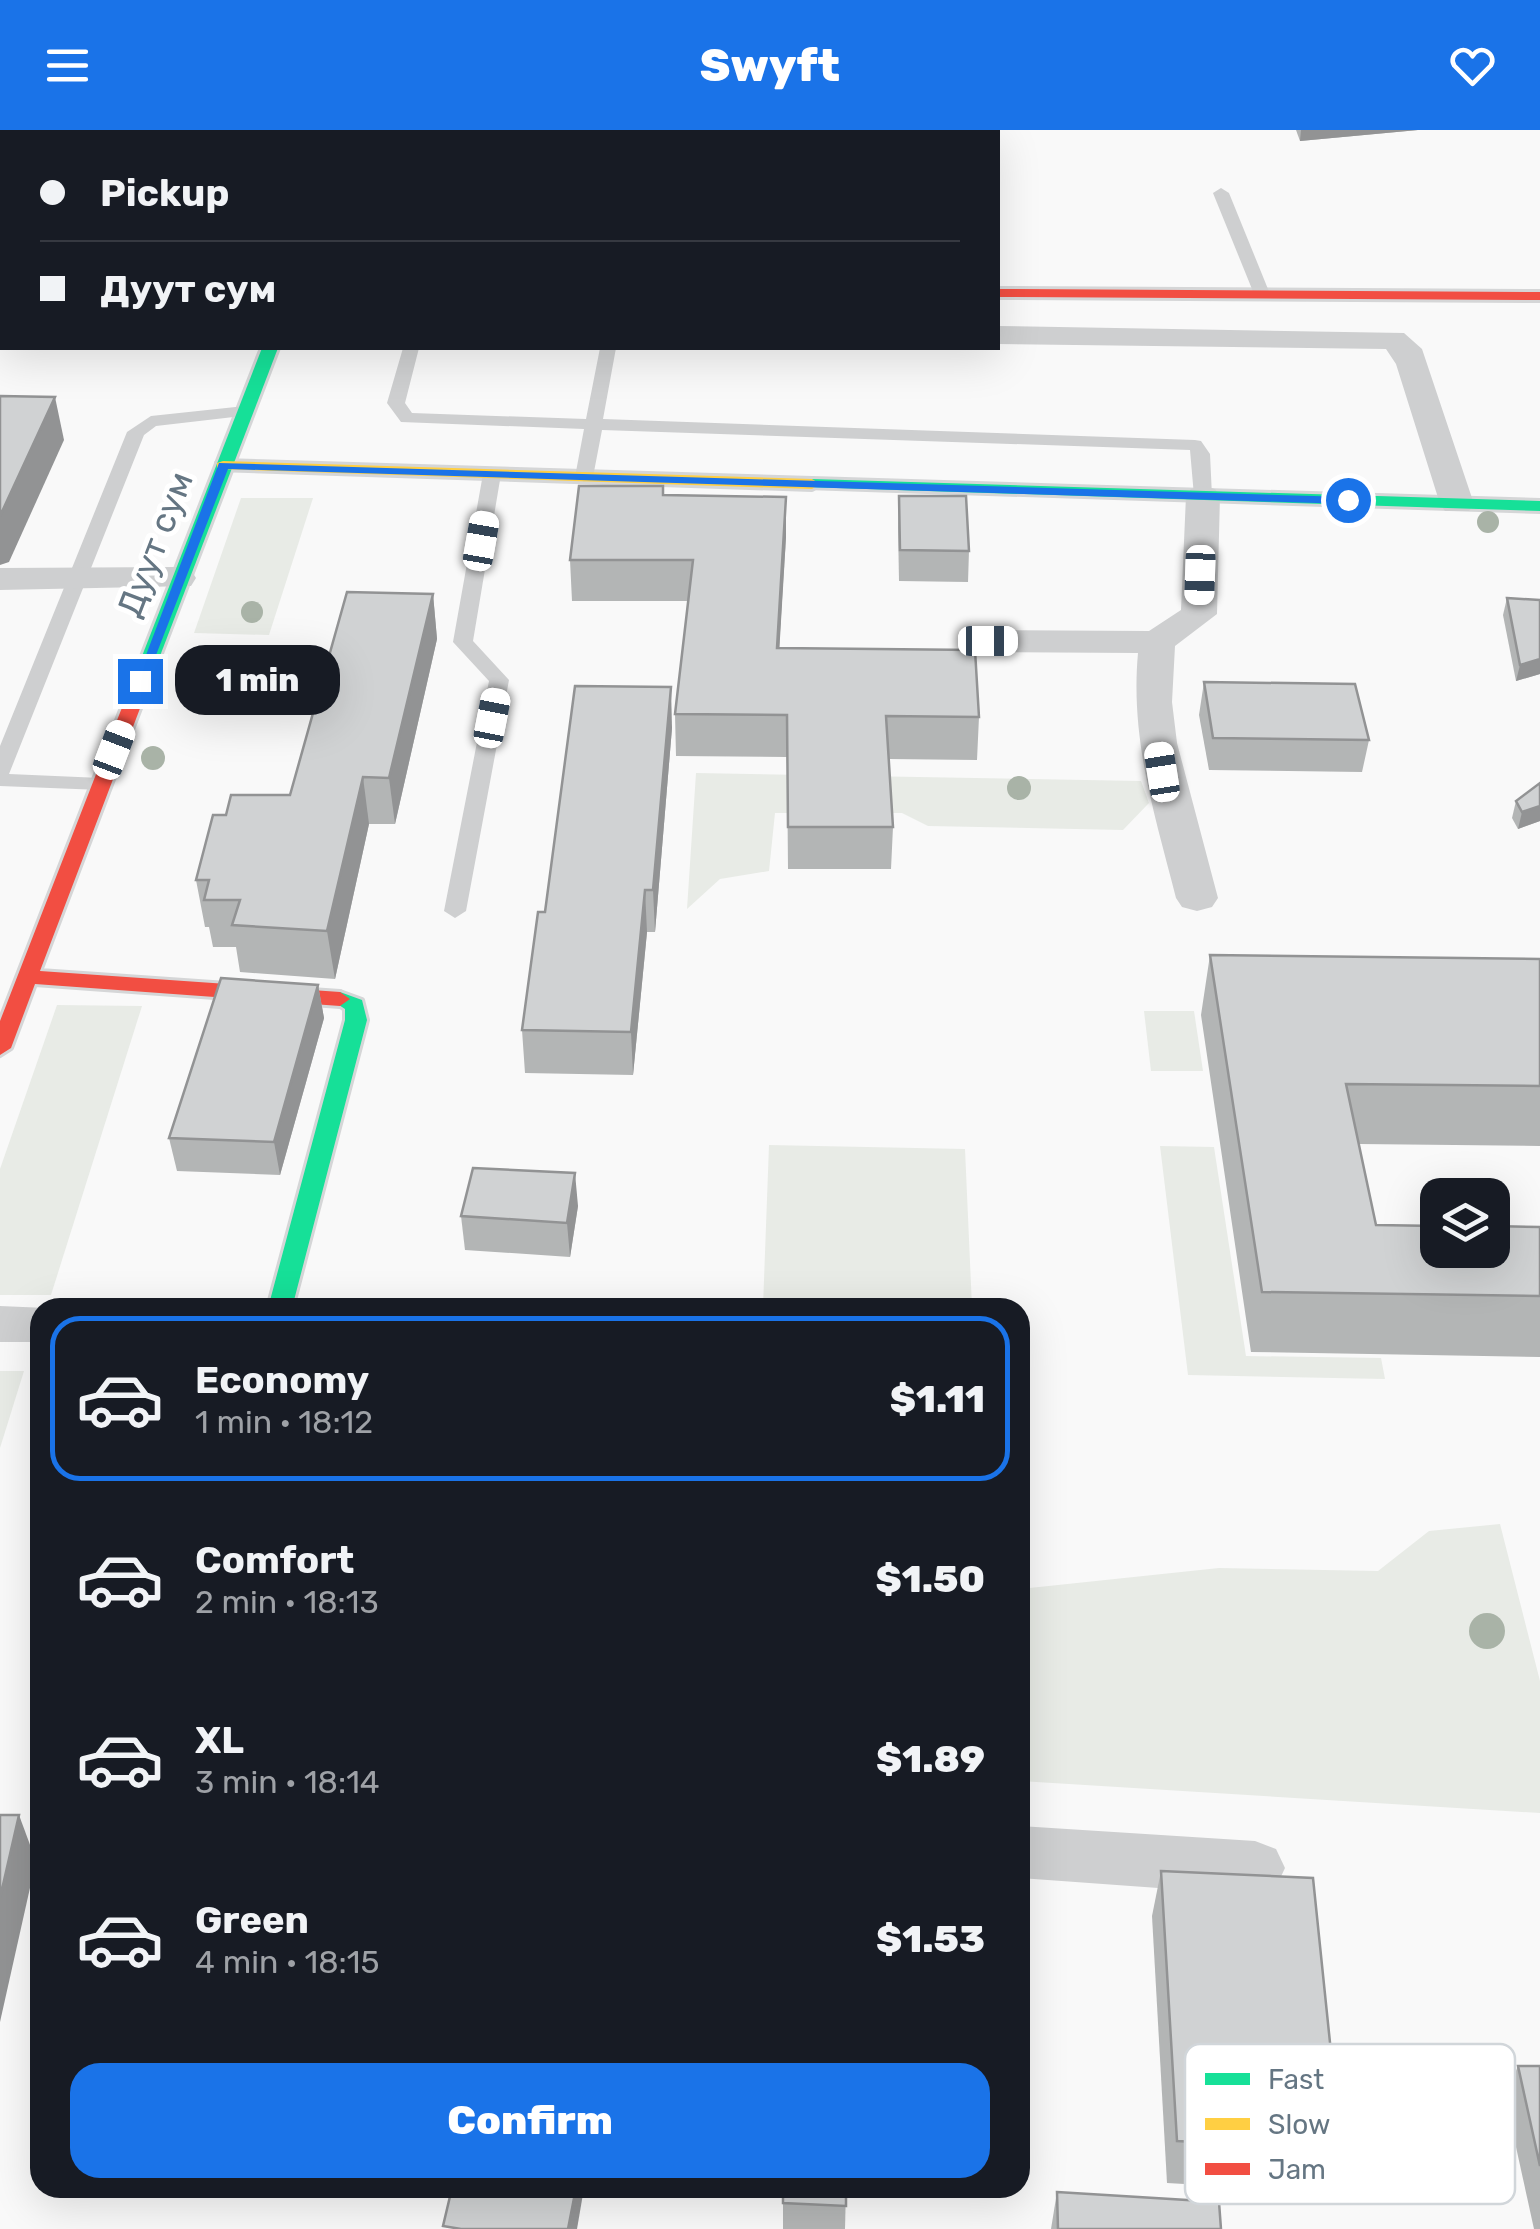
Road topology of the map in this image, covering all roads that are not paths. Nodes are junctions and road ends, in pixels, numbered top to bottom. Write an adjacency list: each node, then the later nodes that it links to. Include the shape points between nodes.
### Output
1 (1221, 194): 3 (lane)
2 (1000, 293): 3 (street)
3 (1262, 294): 4 (street)
4 (1540, 296)
5 (1000, 334): 15 (street, via 1392,340 1412,364)
6 (269, 350): 9 (street, Дуут сум)
7 (410, 350): 10 (lane, via 396,404 407,418)
8 (608, 350): 10 (lane)
9 (244, 411): 11 (street, Дуут сум); 17 (lane, via 151,421 136,432)
10 (594, 425): 13 (lane); 14 (lane, via 1195,445)
11 (223, 466): 12 (street); 18 (street, Дуут сум)
12 (492, 474): 13 (street); 26 (lane, via 464,642 499,680)
13 (584, 477): 14 (street)
14 (1203, 496): 15 (street); 21 (street, via 1199,614)
15 (1456, 504): 16 (street)
16 (1540, 506)
17 (77, 578): 18 (street); 19 (street); 22 (lane)
18 (178, 578): 24 (street, Дуут сум)
19 (0, 579)
20 (988, 641): 21 (street)
21 (1157, 642): 25 (street, via 1153,717)
22 (0, 772)
23 (0, 780): 24 (lane)
24 (101, 784): 27 (street, Дуут сум)
25 (1197, 898)
26 (455, 911)
27 (27, 977): 28 (street, Дуут сум); 29 (street, via 340,999 355,1006)
28 (0, 1048)
29 (283, 1298)
30 (0, 1324): 31 (street)
31 (30, 1324)
32 (1030, 1853): 33 (street)
33 (1255, 1868)

